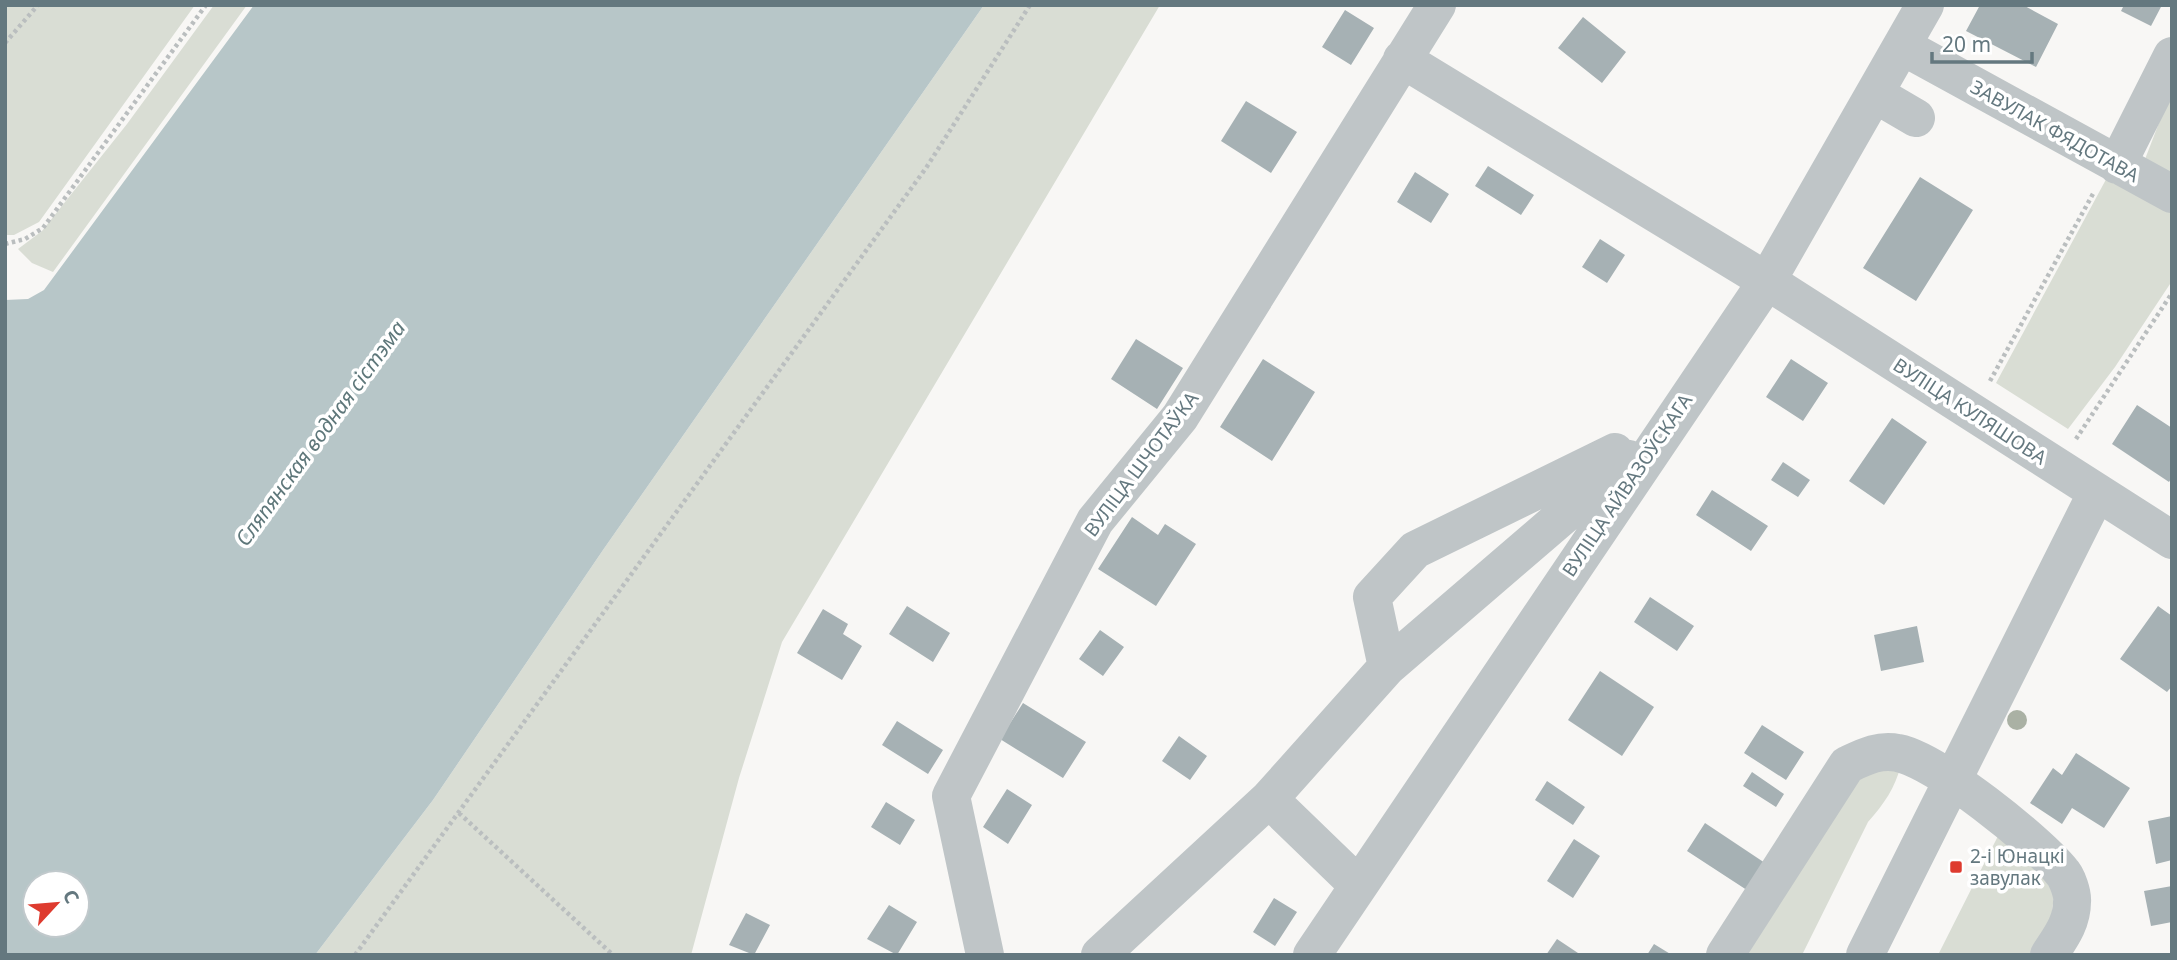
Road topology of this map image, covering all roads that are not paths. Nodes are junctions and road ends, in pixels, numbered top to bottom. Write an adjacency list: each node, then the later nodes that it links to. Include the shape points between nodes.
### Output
1 (1437, 5): 5 (street, ВУЛІЦА ШЧОТАЎКА)
2 (1925, 5): 3 (street, ВУЛІЦА АЙВАЗОЎСКАГА)
3 (1902, 46): 6 (street, ВУЛІЦА АЙВАЗОЎСКАГА); 8 (street, ЗАВУЛАК ФЯДОТАВА)
4 (2172, 56): 8 (street)
5 (1402, 59): 10 (street, ВУЛІЦА КУЛЯШОВА); 18 (street, ВУЛІЦА ШЧОТАЎКА, via 1180,417 1095,521 951,796)
6 (1875, 94): 7 (street); 10 (street, ВУЛІЦА АЙВАЗОЎСКАГА)
7 (1916, 118)
8 (2114, 164): 9 (street, ЗАВУЛАК ФЯДОТАВА)
9 (2172, 194)
10 (1767, 282): 11 (street, ВУЛІЦА АЙВАЗОЎСКАГА); 12 (street, ВУЛІЦА КУЛЯШОВА)
11 (1667, 426): 14 (street); 14 (street, via 1415,550 1371,597); 17 (street, ВУЛІЦА АЙВАЗОЎСКАГА)
12 (2097, 492): 13 (street, ВУЛІЦА КУЛЯШОВА); 15 (street)
13 (2172, 540)
14 (1388, 667): 16 (street)
15 (1952, 780): 21 (street, via 1897,752 1875,752 1847,765); 22 (street); 23 (street, via 2064,873 2073,900 2067,929)
16 (1269, 799): 17 (street); 19 (street)
17 (1357, 885): 20 (street, ВУЛІЦА АЙВАЗОЎСКАГА)
18 (985, 955)
19 (1100, 955)
20 (1312, 955)
21 (1725, 955)
22 (1865, 955)
23 (2049, 955)

